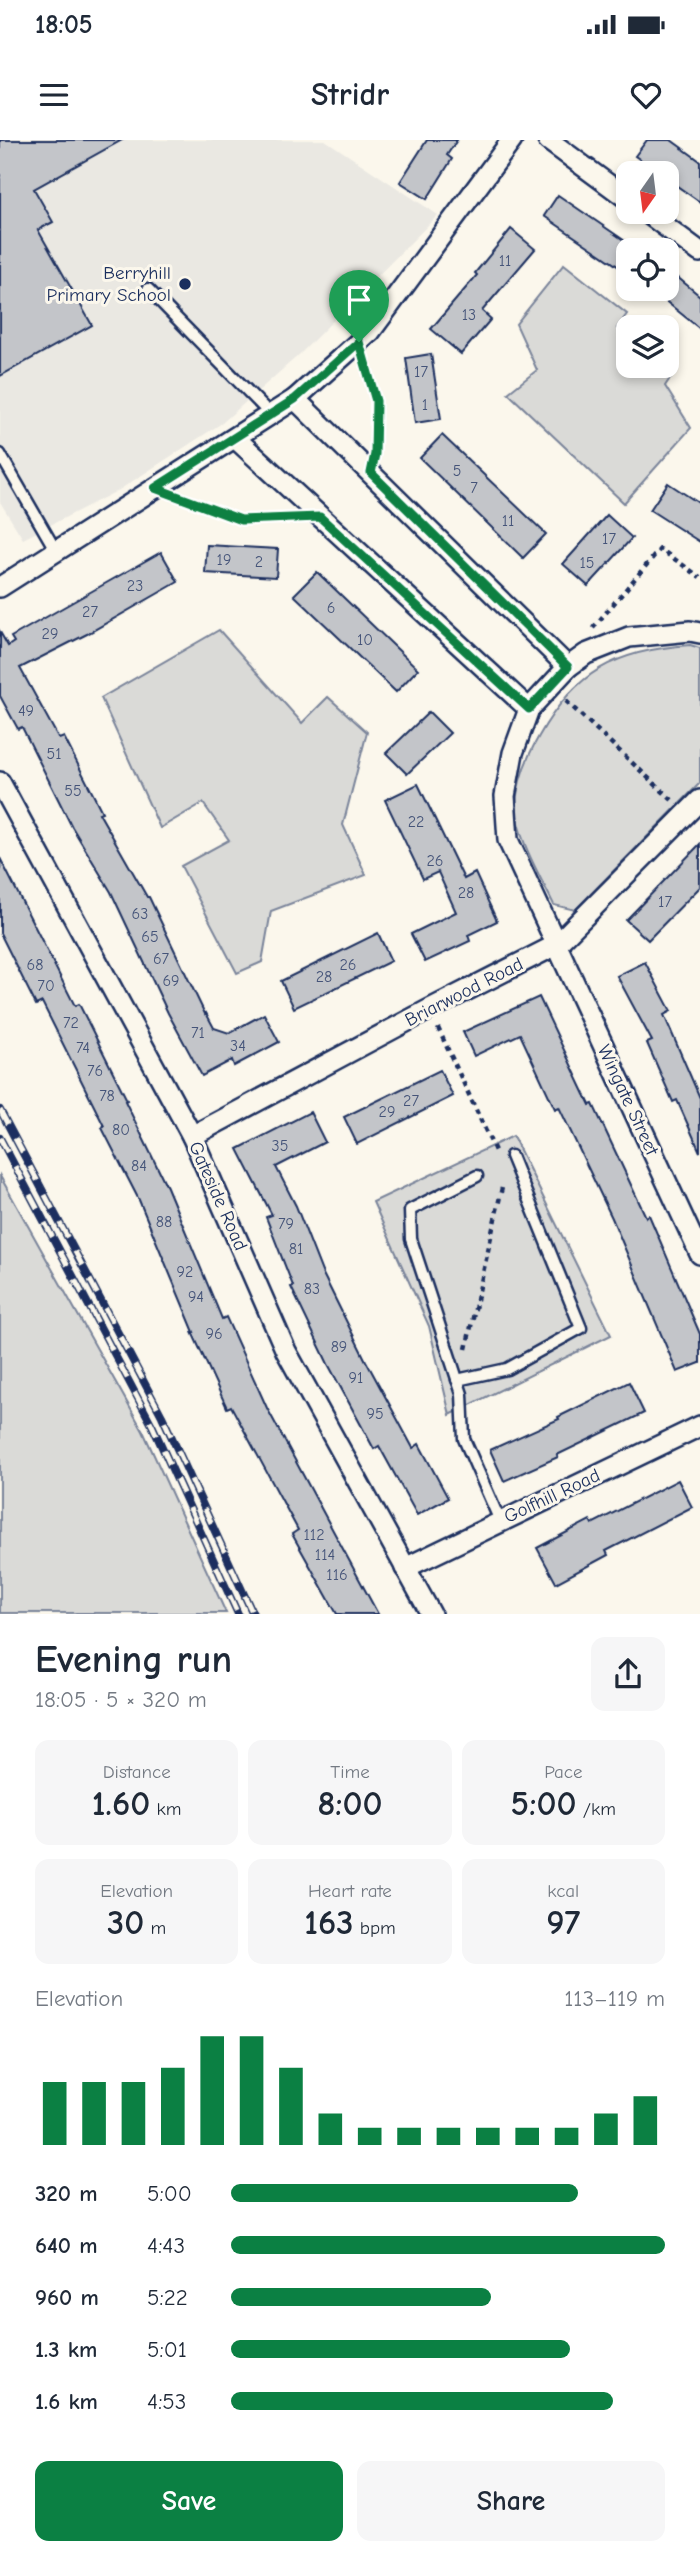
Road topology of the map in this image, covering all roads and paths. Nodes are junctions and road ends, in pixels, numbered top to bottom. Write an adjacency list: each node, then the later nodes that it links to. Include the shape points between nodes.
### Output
1 (512, 140): 7 (street)
2 (548, 140): 3 (street)
3 (616, 190)
4 (662, 224): 5 (street)
5 (700, 252)
6 (148, 289): 9 (lane)
7 (359, 342): 8 (street); 12 (path, via 376,401)
8 (295, 399): 9 (street); 12 (street)
9 (272, 415): 10 (street)
10 (235, 438): 13 (street); 14 (street)
11 (0, 454): 15 (lane)
12 (371, 473): 20 (street)
13 (155, 488): 14 (path, via 241,520); 15 (street)
14 (320, 517): 22 (street)
15 (57, 551): 17 (street)
16 (700, 577): 19 (path, via 660,549 587,635)
17 (0, 587)
18 (700, 632): 19 (street, via 629,637)
19 (586, 654): 20 (street)
20 (568, 667): 21 (street)
21 (553, 684): 22 (street); 24 (path, via 560,696)
22 (529, 709): 25 (street, Wingate Street, via 513,753 505,796 508,840)
23 (0, 782): 26 (street, Gateside Road)
24 (693, 807): 25 (street, Briarwood Road)
25 (556, 945): 26 (street, Briarwood Road); 29 (street, Wingate Street)
26 (192, 1136): 33 (street, Gateside Road, via 286,1351)
27 (511, 1156): 30 (lane, via 581,1328 506,1369)
28 (477, 1176): 30 (lane, via 410,1210 411,1239)
29 (700, 1254)
30 (457, 1380): 32 (lane, via 464,1438)
31 (700, 1426): 32 (street, Golfhill Road)
32 (500, 1521): 33 (street, Golfhill Road)
33 (405, 1568): 34 (street, Gateside Road)
34 (431, 1614)

